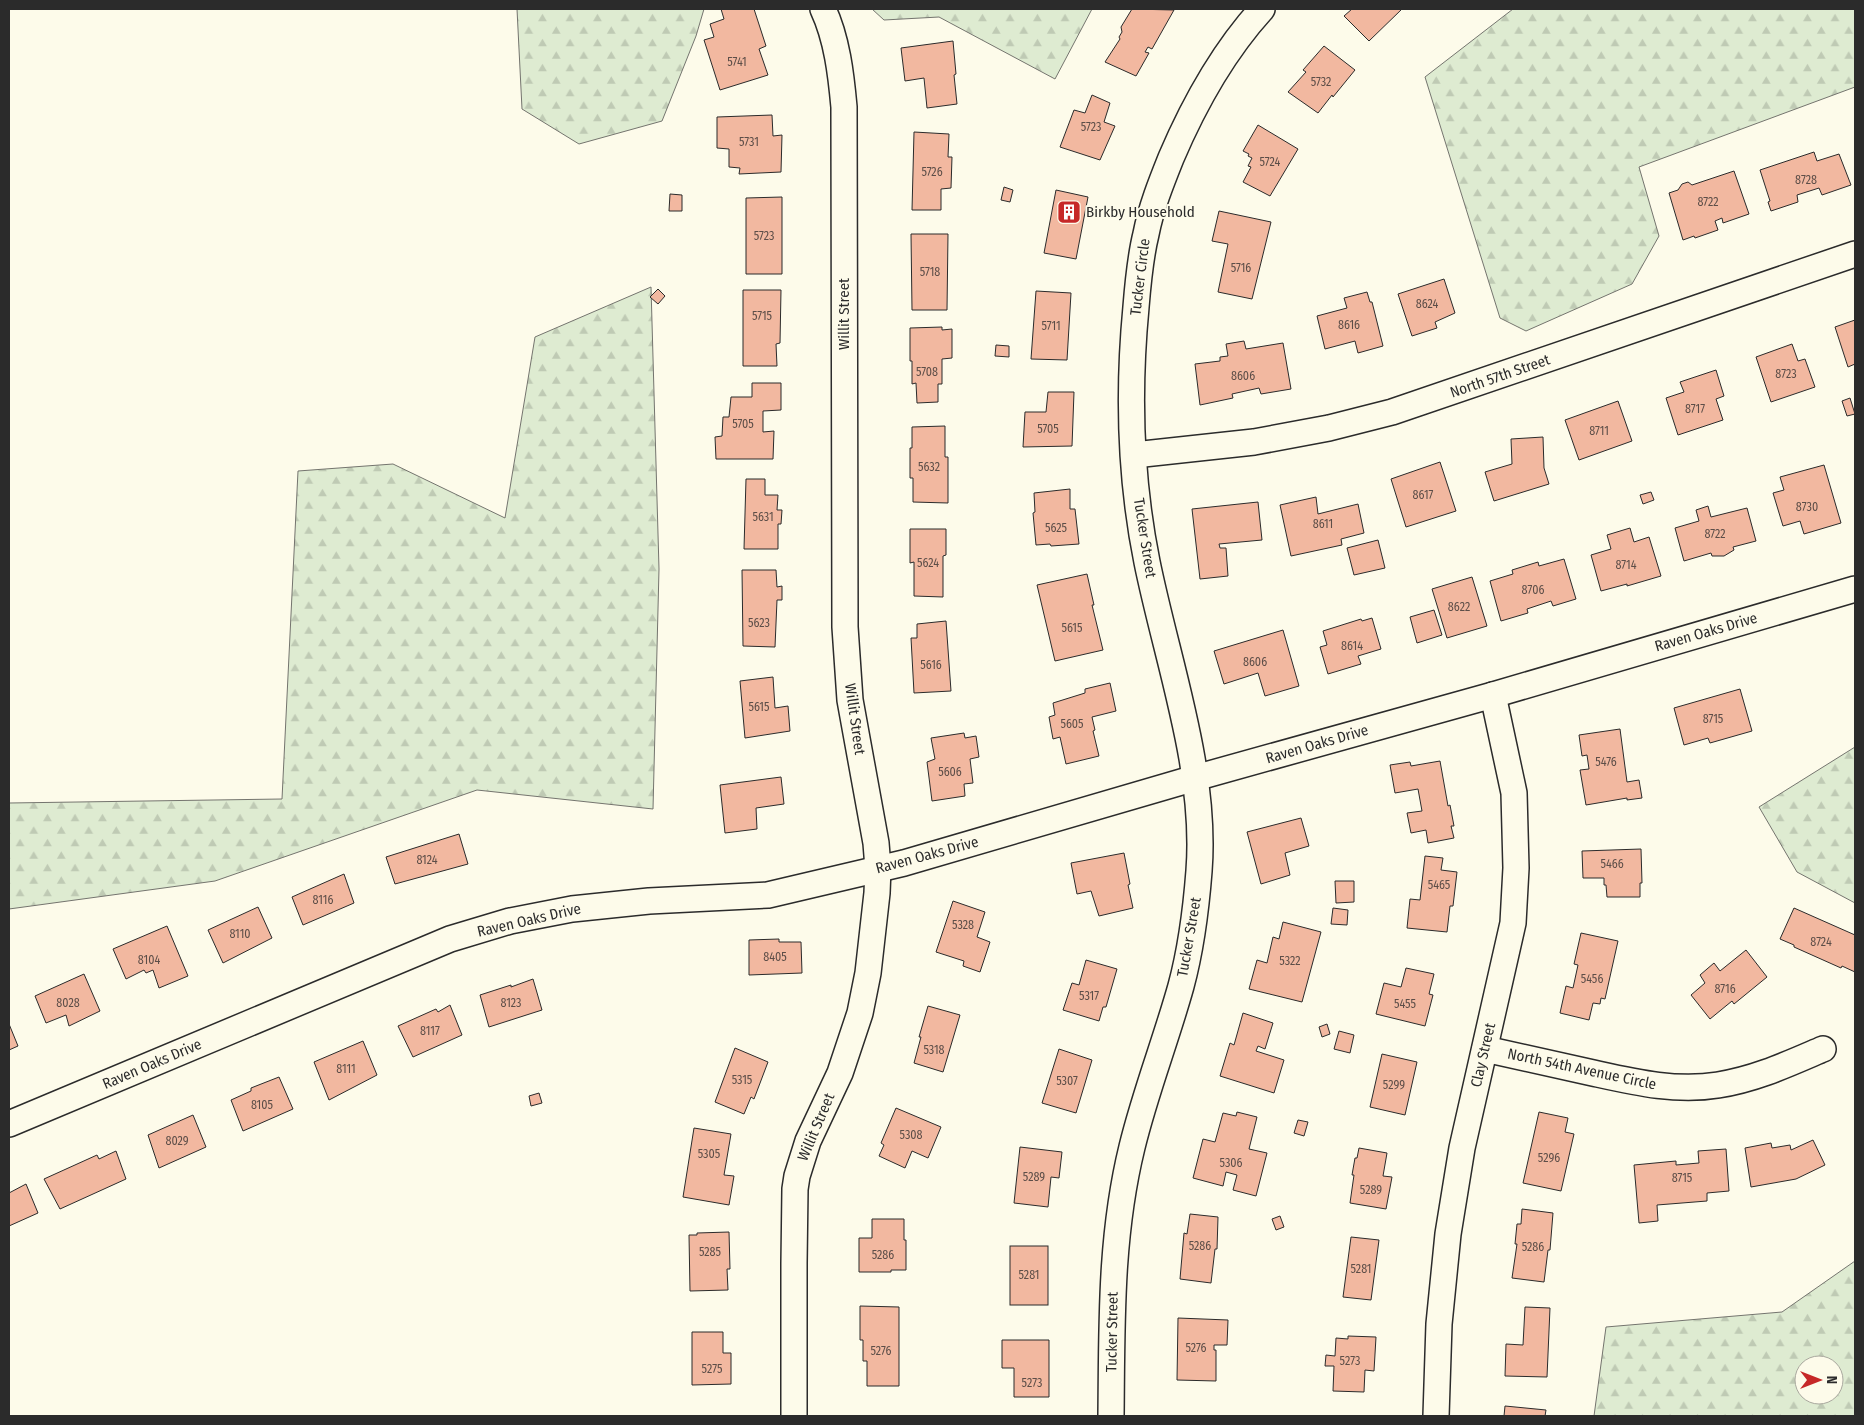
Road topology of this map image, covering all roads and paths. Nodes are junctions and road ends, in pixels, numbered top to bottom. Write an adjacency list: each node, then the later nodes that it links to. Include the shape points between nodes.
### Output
1 (823, 9): 8 (street, Willit Street, via 833,38 844,107 845,627 849,691)
2 (1262, 9): 4 (street, Tucker Circle, via 1216,68 1199,97 1159,189 1146,232 1132,350)
3 (1855, 254): 4 (street, North 57th Street, via 1392,412 1254,442)
4 (1134, 455): 7 (street, Tucker Street, via 1146,559 1190,747)
5 (1855, 589): 6 (street, Raven Oaks Drive)
6 (1493, 694): 7 (street, Raven Oaks Drive); 9 (street, Clay Street, via 1514,793 1516,868 1513,923)
7 (1194, 778): 8 (street, Raven Oaks Drive); 13 (street, Tucker Street, via 1200,867 1193,933 1132,1143 1124,1185 1116,1236 1112,1304)
8 (878, 868): 11 (street, Raven Oaks Drive, via 768,895 649,901 572,909 510,921 450,940); 12 (street, Willit Street, via 868,973 860,1014 840,1073 808,1141 797,1176)
9 (1485, 1049): 10 (street, North 54th Avenue Circle, via 1654,1086 1698,1087 1747,1080); 14 (street, Clay Street, via 1462,1148 1448,1234 1439,1324)
10 (1823, 1049)
11 (9, 1124)
12 (794, 1416)
13 (1111, 1416)
14 (1436, 1416)

